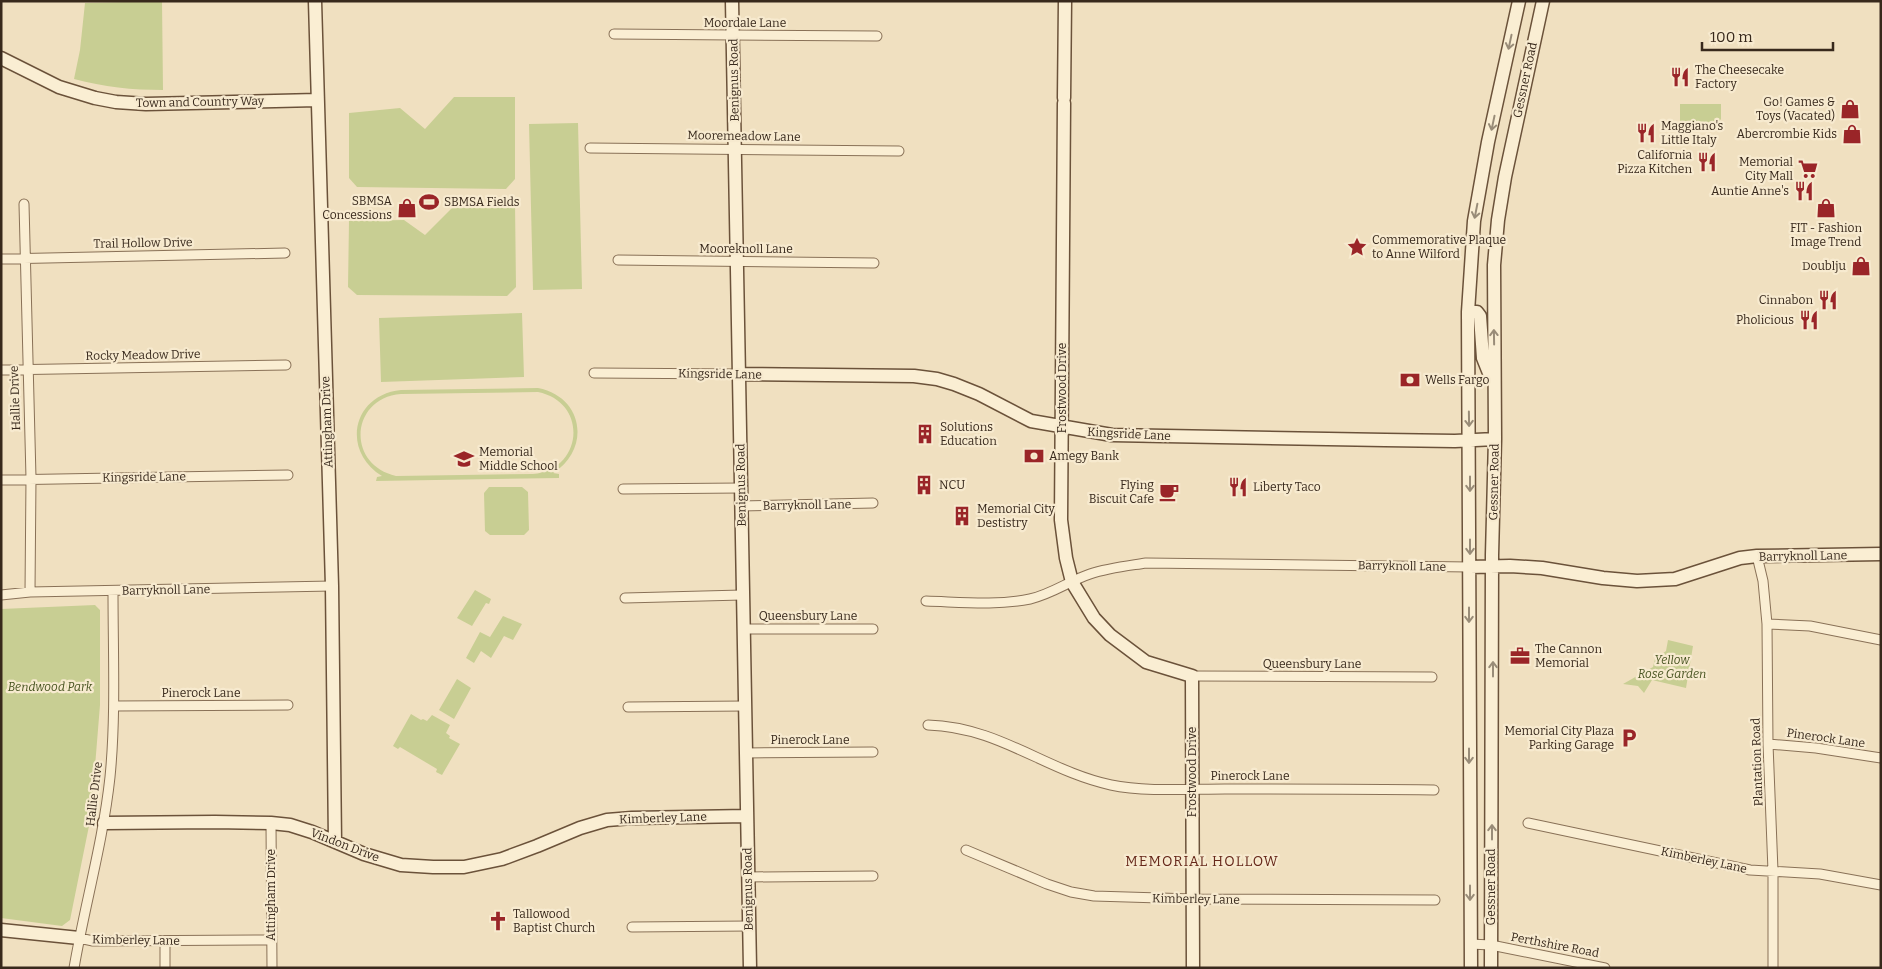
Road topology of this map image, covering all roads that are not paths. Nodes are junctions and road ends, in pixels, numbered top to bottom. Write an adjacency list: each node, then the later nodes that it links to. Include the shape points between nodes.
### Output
1 (315, 1): 10 (street, Attingham Drive)
2 (732, 1): 7 (street, Benignus Road)
3 (1065, 1): 28 (street, Frostwood Drive)
4 (1518, 1): 21 (street, Gessner Road, one-way to 21, via 1474,222)
5 (1543, 1): 27 (street, Gessner Road, one-way to 5, via 1494,265 1498,220 1511,144)
6 (614, 34): 7 (street, Moordale Lane)
7 (733, 36): 8 (street, Moordale Lane); 12 (street, Benignus Road)
8 (877, 36)
9 (1, 58): 10 (street, Town and Country Way, via 59,87 116,102)
10 (317, 100): 43 (street, Attingham Drive)
11 (590, 148): 12 (street, Mooremeadow Lane)
12 (735, 148): 13 (street, Mooremeadow Lane); 19 (street, Benignus Road)
13 (899, 151)
14 (24, 204): 16 (street, Hallie Drive)
15 (285, 253): 16 (street, Trail Hollow Drive)
16 (24, 257): 17 (street, Trail Hollow Drive); 23 (street, Hallie Drive)
17 (1, 259)
18 (618, 260): 19 (street, Mooreknoll Lane)
19 (737, 262): 20 (street, Mooreknoll Lane); 26 (street, Benignus Road)
20 (874, 263)
21 (1468, 312): 27 (street, via 1477,312 1480,316 1483,358); 30 (street, Gessner Road, one-way to 30)
22 (286, 365): 23 (street, Rocky Meadow Drive)
23 (27, 369): 24 (street, Rocky Meadow Drive); 32 (street, Hallie Drive)
24 (1, 370)
25 (594, 373): 26 (street, Kingsride Lane)
26 (739, 374): 28 (street, Kingsride Lane, via 937,379 979,394 1031,421); 34 (street, Benignus Road)
27 (1494, 384): 29 (street, Gessner Road)
28 (1061, 427): 30 (street, Kingsride Lane, via 1134,436); 42 (street, Frostwood Drive, via 1061,520)
29 (1495, 439): 30 (street, Kingsride Lane); 41 (street, Gessner Road)
30 (1469, 440): 40 (street, Gessner Road, one-way to 40)
31 (288, 474): 32 (street, Kingsride Lane)
32 (31, 478): 33 (street, Kingsride Lane); 45 (street, Hallie Drive)
33 (1, 480)
34 (741, 488): 35 (street); 37 (street, Benignus Road)
35 (623, 489)
36 (873, 503): 37 (street, Barryknoll Lane)
37 (741, 506): 47 (street, Benignus Road)
38 (1881, 554): 39 (street, Barryknoll Lane)
39 (1757, 556): 41 (street, Barryknoll Lane, via 1740,558 1674,579 1637,581 1542,568); 50 (street, Plantation Road)
40 (1470, 567): 41 (street, Barryknoll Lane); 42 (street, Barryknoll Lane, via 1146,563 1116,567); 61 (street, Gessner Road, one-way to 61)
41 (1493, 567): 62 (street, Gessner Road, one-way to 41)
42 (1072, 582): 49 (street, Barryknoll Lane, via 1052,593 1028,599); 54 (street, Frostwood Drive, via 1094,618 1127,650 1146,662)
43 (332, 586): 44 (street, Barryknoll Lane); 74 (street, Attingham Drive)
44 (113, 591): 45 (street, Barryknoll Lane); 57 (street, Hallie Drive)
45 (30, 592): 46 (street, Barryknoll Lane)
46 (1, 595)
47 (742, 595): 48 (street); 51 (street, Benignus Road)
48 (625, 598)
49 (926, 601)
50 (1767, 624): 53 (street, via 1819,627); 63 (street, Plantation Road)
51 (743, 629): 52 (street, Queensbury Lane); 58 (street, Benignus Road)
52 (873, 629)
53 (1881, 640)
54 (1192, 676): 55 (street, Queensbury Lane); 67 (street, Frostwood Drive)
55 (1432, 677)
56 (288, 705): 57 (street, Pinerock Lane)
57 (114, 706): 70 (street, Hallie Drive)
58 (745, 706): 59 (street); 65 (street, Benignus Road)
59 (628, 707)
60 (928, 725): 67 (street, Pinerock Lane, via 948,725 979,733 1088,779 1112,785)
61 (1469, 736): 62 (street); 88 (street, Gessner Road, one-way to 88)
62 (1492, 737): 89 (street, Gessner Road, one-way to 62)
63 (1768, 744): 66 (street, Pinerock Lane); 76 (street, Plantation Road)
64 (873, 752): 65 (street, Pinerock Lane)
65 (746, 753): 69 (street, Benignus Road)
66 (1881, 758)
67 (1192, 789): 68 (street, Pinerock Lane); 80 (street, Frostwood Drive)
68 (1434, 790)
69 (747, 816): 73 (street, Kimberley Lane, via 632,818 607,820); 77 (street, Benignus Road)
70 (104, 823): 71 (street, Vindon Drive); 85 (street, Hallie Drive)
71 (271, 823): 74 (street, Vindon Drive, via 290,825); 86 (street, Attingham Drive)
72 (1528, 823): 76 (street, Kimberley Lane, via 1750,870)
73 (580, 828): 74 (street, Vindon Drive, via 502,859 464,867 401,864)
74 (335, 842)
75 (966, 850): 80 (street, Kimberley Lane, via 1071,892 1119,898)
76 (1773, 871): 79 (street, Kimberley Lane, via 1820,874); 98 (street, Plantation Road)
77 (748, 876): 78 (street); 82 (street, Benignus Road)
78 (873, 876)
79 (1881, 885)
80 (1193, 899): 81 (street, Kimberley Lane); 94 (street, Frostwood Drive)
81 (1435, 900)
82 (749, 926): 83 (street); 93 (street, Benignus Road)
83 (632, 927)
84 (1, 930): 85 (street, Kimberley Lane)
85 (79, 938): 87 (street, Kimberley Lane, via 93,941); 90 (street, Hallie Drive)
86 (272, 940): 87 (street, Kimberley Lane); 92 (street, Attingham Drive)
87 (165, 941): 91 (street)
88 (1470, 944): 89 (street, Perthshire Road); 95 (street, Gessner Road)
89 (1491, 945): 96 (street, Gessner Road); 97 (street, Perthshire Road)
90 (74, 968)
91 (165, 968)
92 (272, 968)
93 (750, 968)
94 (1193, 968)
95 (1471, 968)
96 (1491, 968)
97 (1605, 968)
98 (1773, 968)

